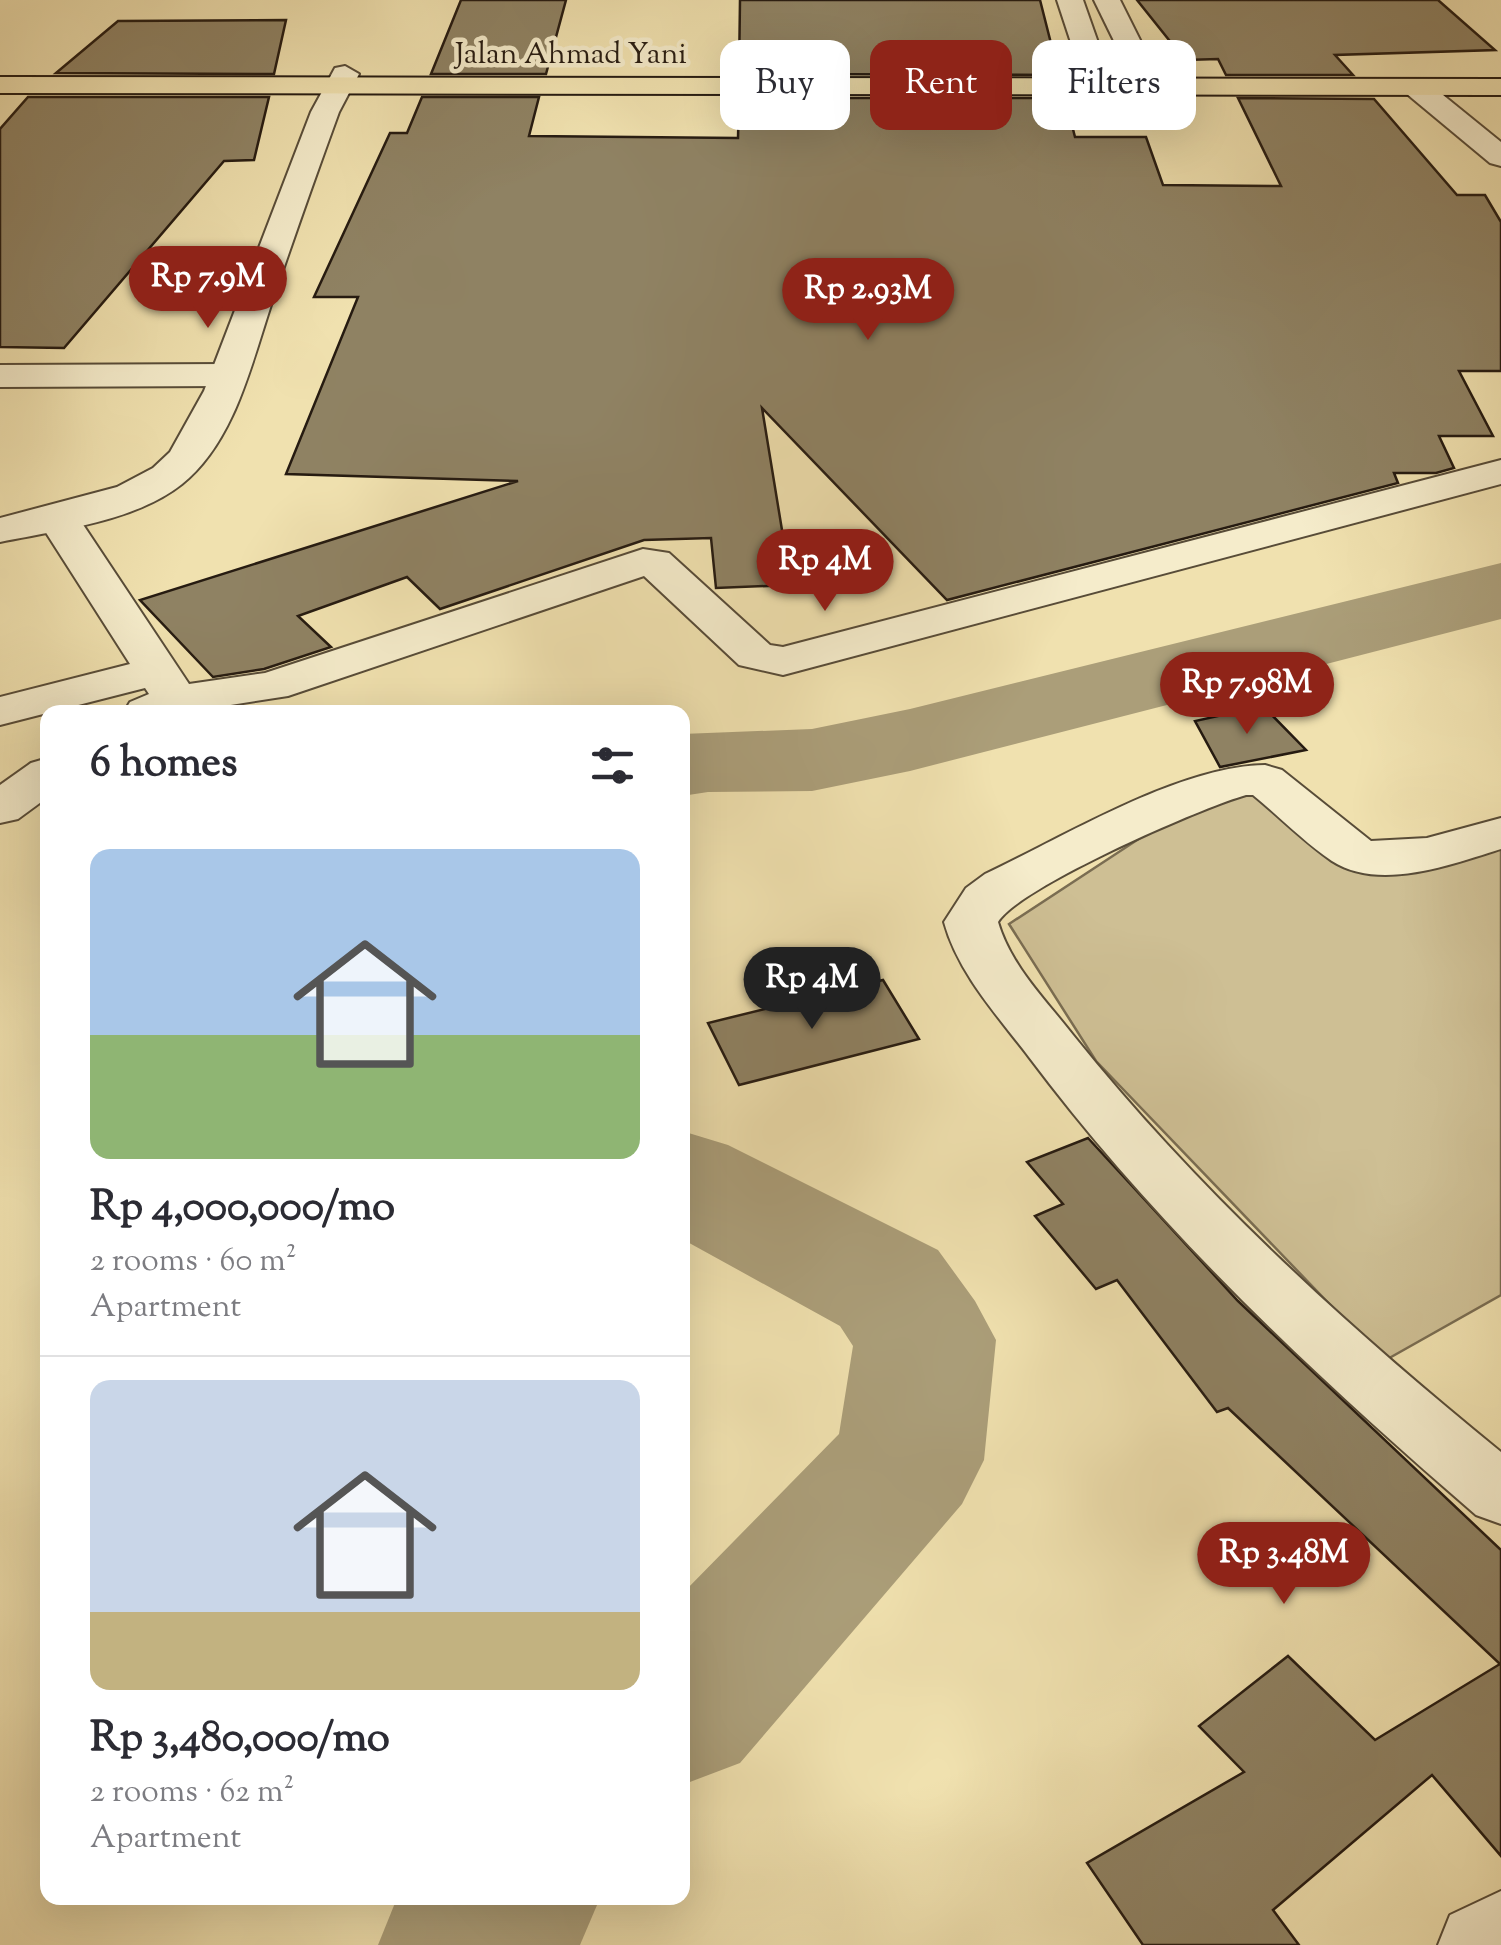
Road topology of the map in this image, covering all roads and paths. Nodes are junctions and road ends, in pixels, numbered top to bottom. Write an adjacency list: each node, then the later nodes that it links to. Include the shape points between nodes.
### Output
1 (1070, 0): 3 (street)
2 (1107, 0): 4 (street)
3 (1084, 40)
4 (1127, 40)
5 (0, 73): 8 (main road)
6 (1501, 76): 7 (main road)
7 (1196, 79)
8 (342, 80): 9 (main road, Jalan Ahmad Yani); 11 (main road, Jalan Ahmad Yani); 16 (street, via 324,112)
9 (1032, 81)
10 (1196, 81): 13 (main road, Jalan Ahmad Yani)
11 (0, 85)
12 (1501, 87): 13 (main road, Jalan Ahmad Yani)
13 (1418, 88): 14 (street)
14 (1501, 157)
15 (0, 376): 16 (street)
16 (227, 376): 18 (street, via 205,427 167,476)
17 (1501, 472): 20 (street, via 783,660 755,655 654,562 643,562 272,686)
18 (57, 517): 19 (street); 20 (street)
19 (0, 530)
20 (162, 691): 21 (street); 22 (street)
21 (49, 705)
22 (131, 705)
23 (40, 706): 24 (street)
24 (0, 711)
25 (40, 759): 27 (street)
26 (40, 779): 28 (street)
27 (0, 784)
28 (0, 808)
29 (1501, 832): 30 (street, via 1399,858 1367,857 1265,780 1247,778 1179,801 1004,886 971,922 976,945 1053,1051 1224,1247)
30 (1501, 1494)
31 (1501, 1933): 32 (street)
32 (1480, 1945)

